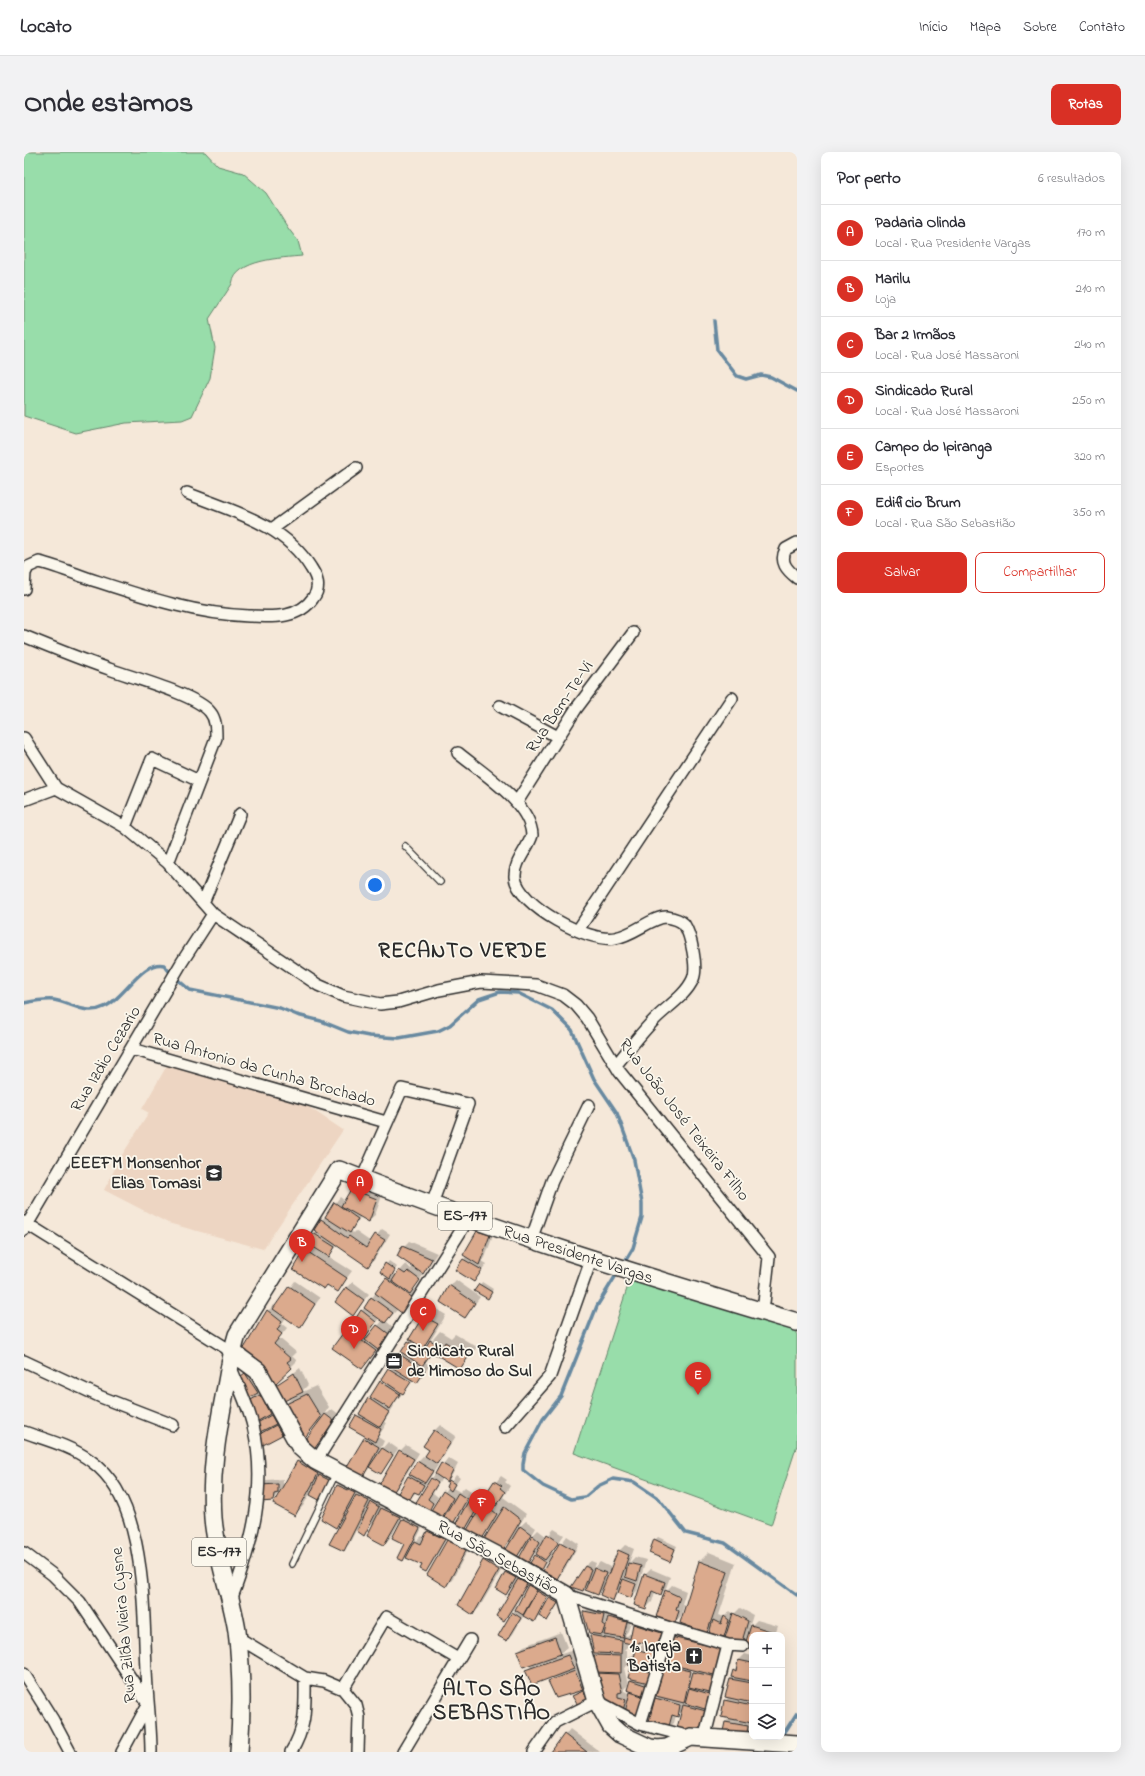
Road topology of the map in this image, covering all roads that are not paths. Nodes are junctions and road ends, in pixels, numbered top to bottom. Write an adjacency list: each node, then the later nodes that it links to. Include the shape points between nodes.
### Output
1 (356, 468): 3 (street)
2 (187, 493): 3 (street)
3 (272, 529): 6 (street, via 289,540 303,554 318,584 315,596 309,604 297,612 280,617 213,613 172,605 39,562 28,568 25,573)
4 (797, 543): 5 (street, via 786,549 782,559 784,566)
5 (797, 578)
6 (24, 589)
7 (633, 633): 11 (street, Rua Bem-Te-Vi)
8 (24, 636): 14 (street, via 97,665 171,690 211,712 216,724 216,738)
9 (732, 698): 25 (street)
10 (500, 706): 11 (street)
11 (558, 737): 17 (street, Rua Bem-Te-Vi)
12 (24, 738): 15 (street, Rua João José Teixeira Filho)
13 (458, 753): 17 (street)
14 (199, 781): 19 (street, via 152,759); 21 (street)
15 (56, 788): 16 (street); 19 (street, Rua João José Teixeira Filho)
16 (24, 800)
17 (517, 802): 25 (street, via 528,820 532,835 515,869 519,887 527,898 545,912)
18 (240, 814): 23 (street)
19 (126, 827): 21 (street, Rua João José Teixeira Filho)
20 (405, 846): 22 (lane)
21 (168, 863): 23 (street, Rua João José Teixeira Filho)
22 (440, 882)
23 (203, 903): 24 (street, Rua João José Teixeira Filho)
24 (213, 914): 26 (street, Rua Izdio Cezario); 27 (street, Rua João José Teixeira Filho, via 318,986 361,1001 380,1004 398,1002 439,990 481,982 536,985 563,995 587,1018)
25 (578, 930): 27 (street, via 597,937 614,939 627,936 655,918 666,917 684,924 691,943 696,970 692,981)
26 (132, 1049): 29 (street, Rua Antonio da Cunha Brochado); 33 (street, Rua Izdio Cezario)
27 (616, 1065): 36 (street, Rua João José Teixeira Filho, via 769,1257)
28 (589, 1105): 34 (street, via 552,1180)
29 (386, 1122): 30 (street); 31 (street, via 402,1089 468,1104)
30 (362, 1179): 31 (main road, Rua Presidente Vargas / ES-177); 38 (main road, Rua Presidente Vargas / ES-177, via 339,1170 237,1335)
31 (432, 1204): 32 (main road, Rua Presidente Vargas / ES-177)
32 (469, 1218): 34 (main road, Rua Presidente Vargas / ES-177); 43 (street)
33 (26, 1225): 38 (street)
34 (531, 1240): 35 (main road, Rua Presidente Vargas / ES-177)
35 (591, 1260): 36 (main road, Rua Presidente Vargas / ES-177); 41 (street, via 550,1376)
36 (763, 1312): 37 (main road, Rua Presidente Vargas / ES-177)
37 (797, 1322)
38 (231, 1358): 43 (main road, Rua São Sebastião, via 258,1371 300,1447); 48 (main road, ES-177, via 216,1443 212,1486 213,1519); 48 (street, via 253,1426 258,1462 258,1507 249,1547)
39 (24, 1361): 40 (street, via 102,1397)
40 (173, 1425)
41 (505, 1427)
42 (24, 1432): 59 (street, Rua Zilda Vieira Cysne, via 66,1446 91,1461 118,1491 136,1545 143,1595)
43 (316, 1462): 44 (main road, Rua São Sebastião)
44 (336, 1472): 46 (lane); 47 (main road, Rua São Sebastião, via 502,1558)
45 (24, 1553): 59 (street, via 53,1575 80,1602)
46 (292, 1564)
47 (566, 1595): 49 (street); 58 (main road, Rua São Sebastião)
48 (230, 1602): 50 (main road, ES-177)
49 (670, 1628): 52 (street); 60 (street)
50 (237, 1637): 56 (street); 67 (main road, ES-177, via 241,1701)
51 (470, 1640): 54 (street)
52 (728, 1645): 53 (street); 61 (street)
53 (742, 1646)
54 (458, 1659): 57 (street, via 386,1617); 70 (street)
55 (24, 1674): 64 (street, via 54,1720)
56 (305, 1678): 57 (street, via 324,1681); 68 (street, via 305,1716 300,1735)
57 (343, 1689): 69 (street, via 356,1705 359,1718)
58 (597, 1701): 60 (street); 63 (main road, Rua São Sebastião, via 611,1726 620,1734 650,1748); 71 (street, via 555,1722)
59 (148, 1704): 65 (street); 66 (street, Rua Zilda Vieira Cysne)
60 (640, 1724): 61 (street)
61 (697, 1738): 62 (main road); 63 (main road)
62 (794, 1744)
63 (666, 1750)
64 (70, 1752)
65 (122, 1752)
66 (152, 1752)
67 (239, 1752)
68 (291, 1752)
69 (358, 1752)
70 (403, 1752)
71 (534, 1752)

